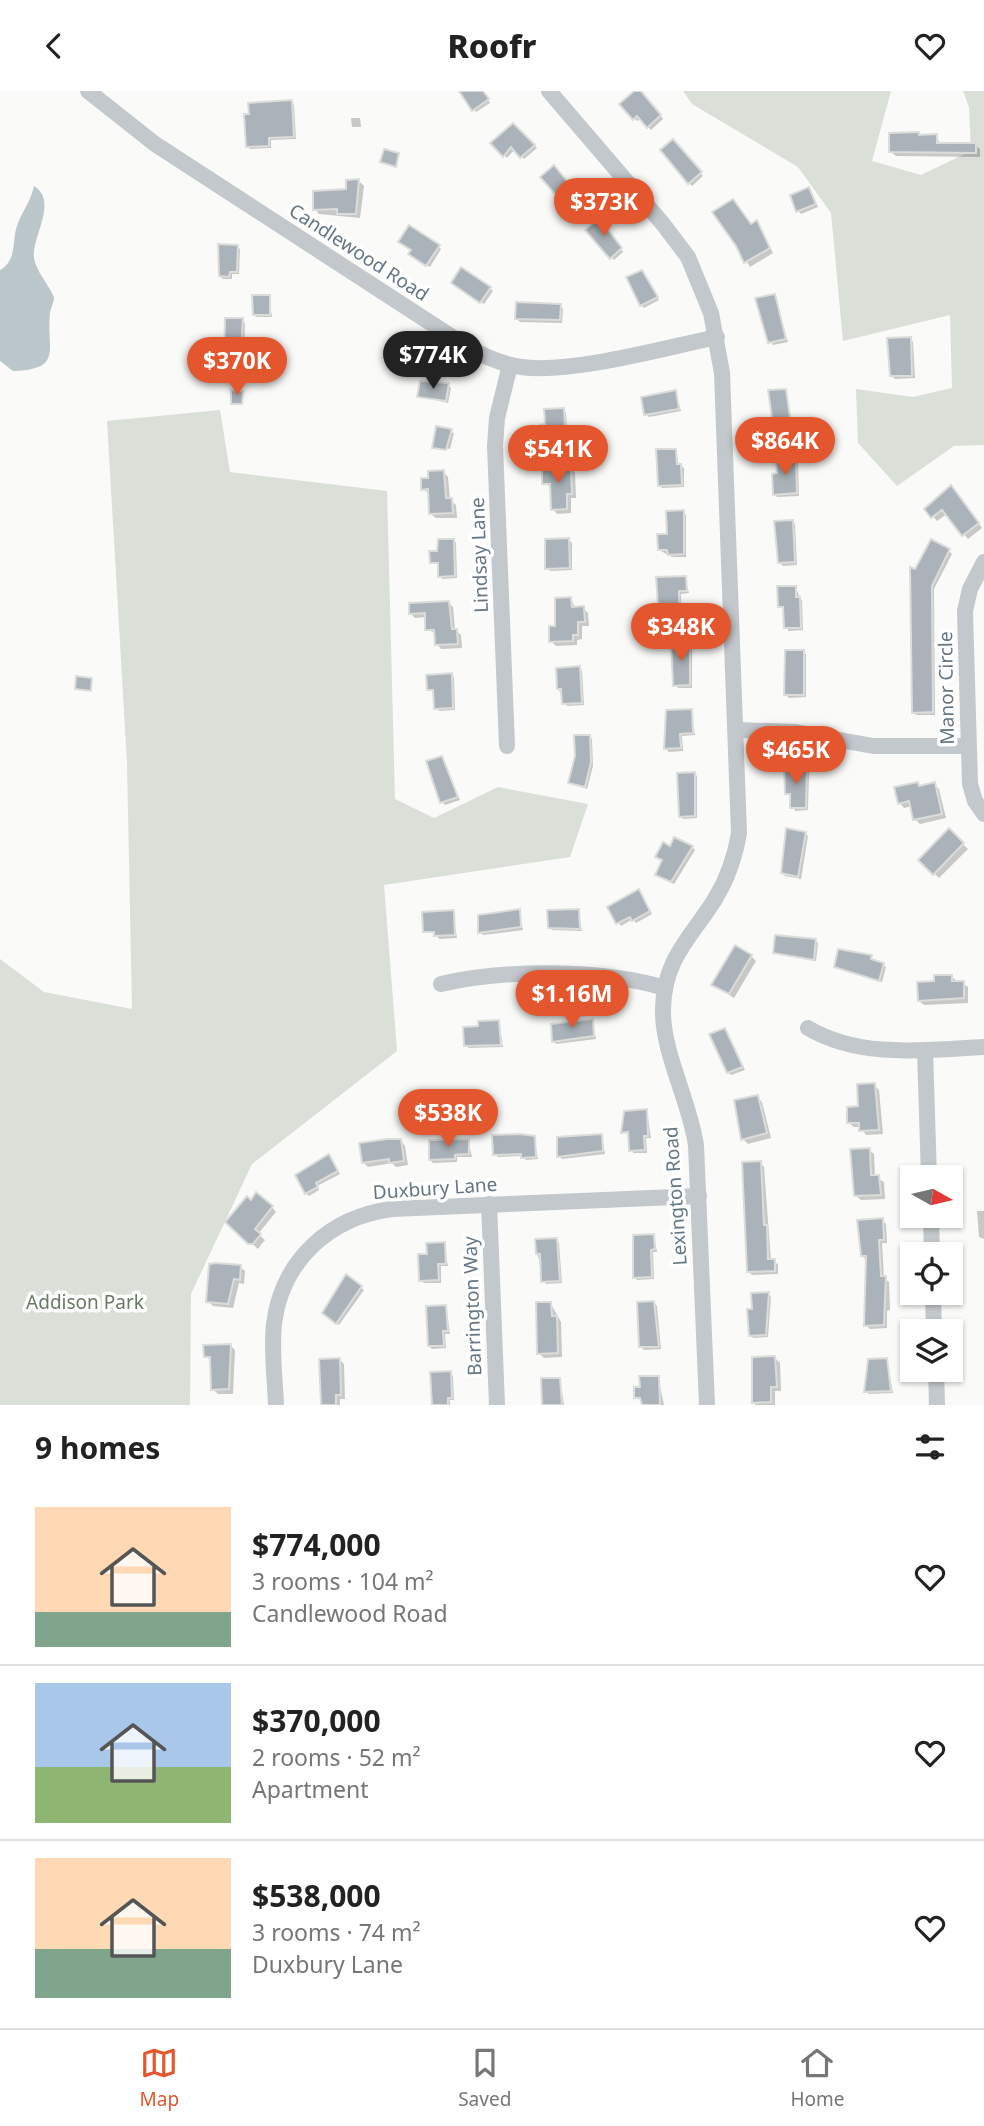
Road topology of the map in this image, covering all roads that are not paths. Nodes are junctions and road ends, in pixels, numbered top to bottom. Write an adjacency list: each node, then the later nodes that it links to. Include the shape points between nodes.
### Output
1 (88, 91): 4 (street, Candlewood Road, via 199,173 466,346)
2 (549, 91): 3 (street, Lexington Road, via 676,240 701,284)
3 (717, 337): 4 (street, Candlewood Road, via 570,366); 6 (street, Lexington Road)
4 (510, 365): 7 (street, Lindsay Lane, via 495,446)
5 (984, 562): 8 (street, Manor Circle, via 973,580 965,611)
6 (738, 730): 8 (street, via 788,731 873,746); 11 (street, Lexington Road, via 741,815 736,851 715,900 677,952)
7 (507, 746)
8 (968, 746): 9 (street, Manor Circle, via 972,793)
9 (984, 814)
10 (440, 984): 11 (street, via 582,974 627,978)
11 (665, 988): 16 (street, Lexington Road, via 665,1036 693,1124)
12 (808, 1028): 14 (street, via 829,1041 859,1048)
13 (984, 1047): 14 (street)
14 (925, 1050): 15 (street)
15 (929, 1165)
16 (699, 1196): 17 (street, Duxbury Lane); 21 (street, Lexington Road)
17 (488, 1205): 19 (street, Duxbury Lane, via 377,1211 348,1220 314,1243 296,1265 278,1307 273,1336); 20 (street, Barrington Way)
18 (936, 1382): 22 (street)
19 (276, 1405)
20 (496, 1405)
21 (707, 1405)
22 (937, 1405)

